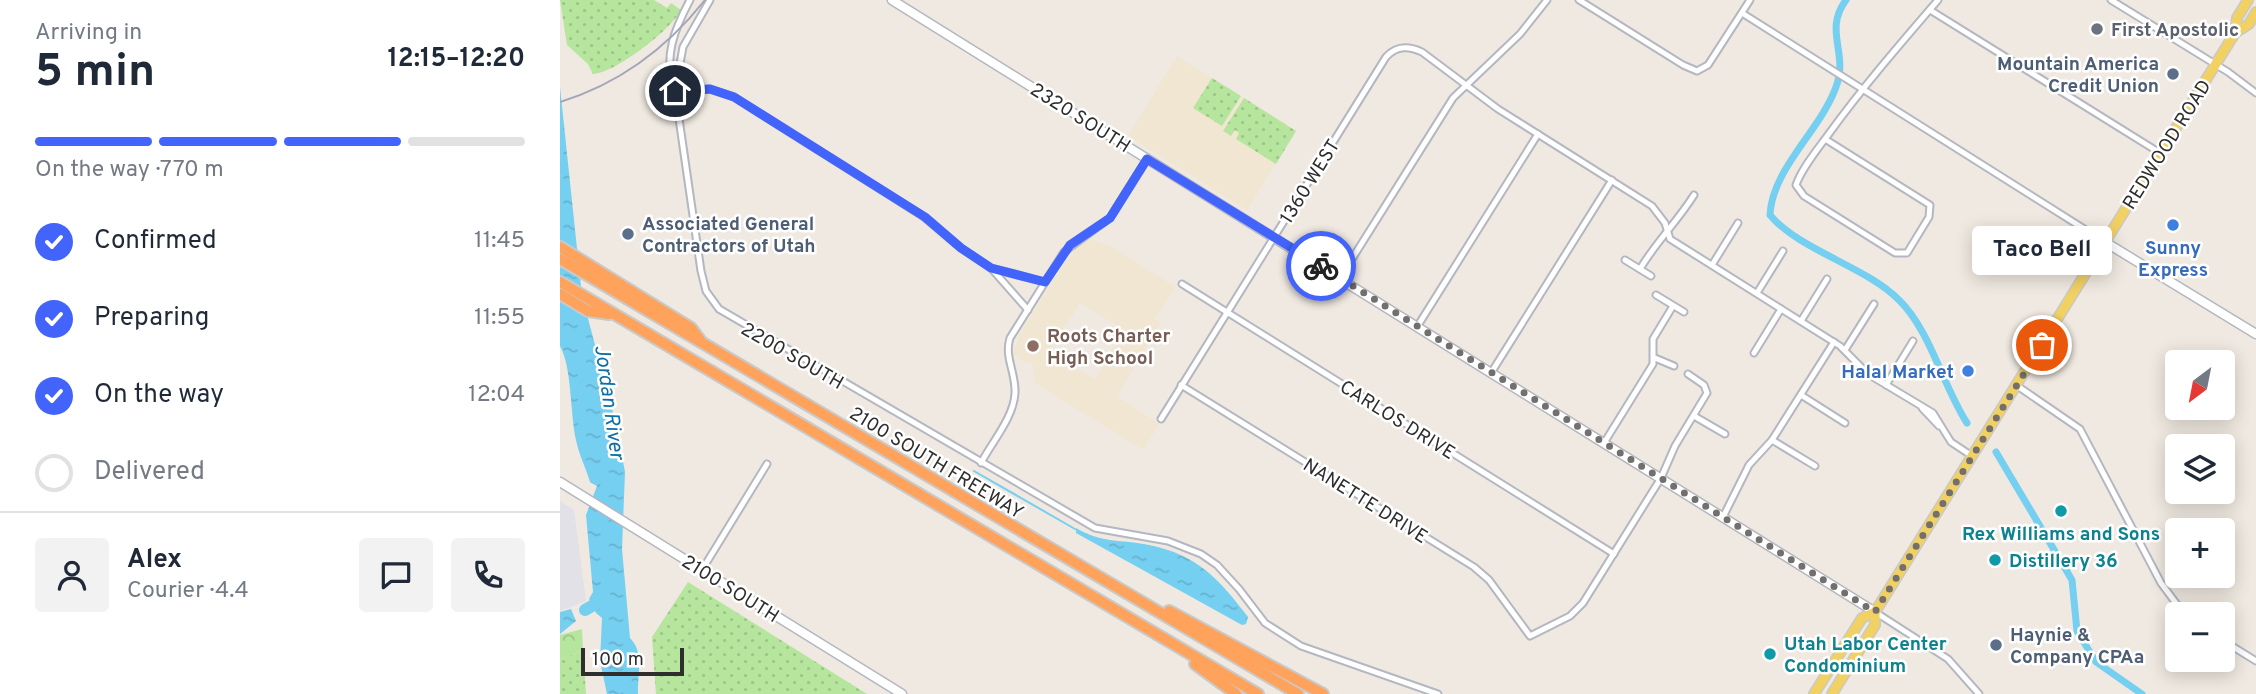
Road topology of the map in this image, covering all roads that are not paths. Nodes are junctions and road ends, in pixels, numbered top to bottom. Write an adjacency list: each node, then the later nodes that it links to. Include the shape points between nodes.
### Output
1 (690, 0): 17 (street, via 670,54)
2 (710, 0): 17 (street, via 683,47)
3 (892, 0): 22 (street, 2320 SOUTH)
4 (1547, 0): 15 (street, via 1520,34)
5 (1579, 0): 12 (street, via 1683,65 1700,70)
6 (1750, 0): 12 (street)
7 (1938, 0): 10 (street)
8 (2111, 0): 14 (street)
9 (2248, 0): 13 (main road, REDWOOD ROAD, via 2237,18)
10 (1930, 9): 16 (street); 21 (street)
11 (2256, 12): 13 (main road, REDWOOD ROAD, via 2249,24)
12 (1742, 13): 16 (street)
13 (2235, 33): 14 (main road, REDWOOD ROAD)
14 (2215, 65): 18 (street); 21 (main road, REDWOOD ROAD)
15 (1465, 85): 19 (street); 27 (street, 1360 WEST, via 1415,49 1392,50); 38 (street, via 1448,104)
16 (1862, 89): 20 (street); 28 (street)
17 (675, 91): 34 (street, via 710,89 734,97 925,217); 75 (street, 2200 SOUTH, via 706,291 712,302 735,321)
18 (2256, 93)
19 (1538, 134): 23 (street); 54 (street)
20 (1825, 139): 20 (street, via 1796,188 1895,253 1907,253 1931,208 1926,201)
21 (2160, 153): 28 (main road, REDWOOD ROAD)
22 (1147, 159): 27 (street, 2320 SOUTH); 41 (street, via 1110,218 1070,245)
23 (1612, 180): 26 (street, via 1652,206); 62 (street)
24 (1694, 194): 26 (street)
25 (1738, 223): 33 (street)
26 (1666, 233): 33 (street); 35 (street)
27 (1273, 237): 38 (street, 2320 SOUTH); 51 (street, 1360 WEST)
28 (2105, 242): 55 (street); 66 (main road, REDWOOD ROAD)
29 (560, 247): 36 (highway)
30 (1783, 251): 43 (street)
31 (560, 259): 36 (highway)
32 (1625, 260): 35 (street)
33 (1712, 265): 43 (street)
34 (991, 268): 41 (street); 49 (street)
35 (1640, 269): 37 (street)
36 (596, 276): 82 (highway, 2100 SOUTH FREEWAY, via 691,328 706,346)
37 (1651, 276)
38 (1340, 278): 54 (street, 2320 SOUTH)
39 (1827, 279): 53 (street)
40 (560, 282): 52 (highway, 2100 SOUTH FREEWAY)
41 (1045, 282): 49 (street)
42 (1182, 284): 51 (street, CARLOS DRIVE)
43 (1756, 293): 48 (street)
44 (560, 294): 52 (highway, via 588,311)
45 (1656, 295): 47 (street)
46 (1874, 304): 58 (street)
47 (1673, 306): 50 (street); 60 (street, via 1653,339)
48 (1781, 309): 53 (street); 59 (street)
49 (1028, 310): 75 (street, via 1007,346 1014,404)
50 (1684, 312)
51 (1227, 313): 64 (street, 1360 WEST); 81 (street, CARLOS DRIVE)
52 (615, 315): 86 (highway, 2100 SOUTH FREEWAY)
53 (1801, 321): 57 (street)
54 (1417, 327): 62 (street, 2320 SOUTH)
55 (2256, 334)
56 (1913, 341): 65 (street)
57 (1834, 342): 58 (street); 67 (street)
58 (1845, 350): 65 (street, via 1862,370)
59 (1754, 352)
60 (1655, 358): 61 (street); 73 (street)
61 (1674, 366)
62 (1491, 373): 73 (street, 2320 SOUTH)
63 (1688, 374): 68 (street, via 1706,390)
64 (1181, 385): 69 (street, 1360 WEST); 81 (street, NANETTE DRIVE, via 1474,567 1530,636 1570,616 1583,604)
65 (1886, 385): 74 (street, via 1921,408 1951,442)
66 (2016, 385): 74 (main road, REDWOOD ROAD); 84 (street, via 2080,429)
67 (1801, 395): 70 (street); 72 (street)
68 (1694, 416): 71 (street); 78 (street)
69 (1161, 419)
70 (1845, 423)
71 (1725, 435)
72 (1772, 440): 77 (street); 80 (street, via 1749,465)
73 (1604, 443): 78 (street, 2320 SOUTH)
74 (1972, 456): 85 (main road, REDWOOD ROAD)
75 (981, 463): 94 (street, 2200 SOUTH, via 1095,528 1168,541 1201,554 1240,589 1265,623 1301,646)
76 (767, 464): 83 (street)
77 (1815, 466)
78 (1661, 478): 80 (street, 2320 SOUTH); 81 (street)
79 (560, 482): 83 (street, 2100 SOUTH)
80 (1723, 517): 85 (street, 2320 SOUTH)
81 (1614, 554)
82 (1080, 567): 92 (highway, 2100 SOUTH FREEWAY); 93 (highway)
83 (702, 570): 89 (street, 2100 SOUTH)
84 (2175, 602)
85 (1875, 612): 95 (main road, REDWOOD ROAD, via 1862,618); 96 (main road, REDWOOD ROAD, via 1875,625); 97 (street, via 1948,659)
86 (1159, 636): 90 (highway); 91 (highway, 2100 SOUTH FREEWAY)
87 (2235, 648): 88 (street)
88 (2256, 661)
89 (902, 694)
90 (1236, 694)
91 (1258, 694)
92 (1298, 694)
93 (1323, 694)
94 (1438, 694)
95 (1814, 694)
96 (1832, 694)
97 (1979, 694)

